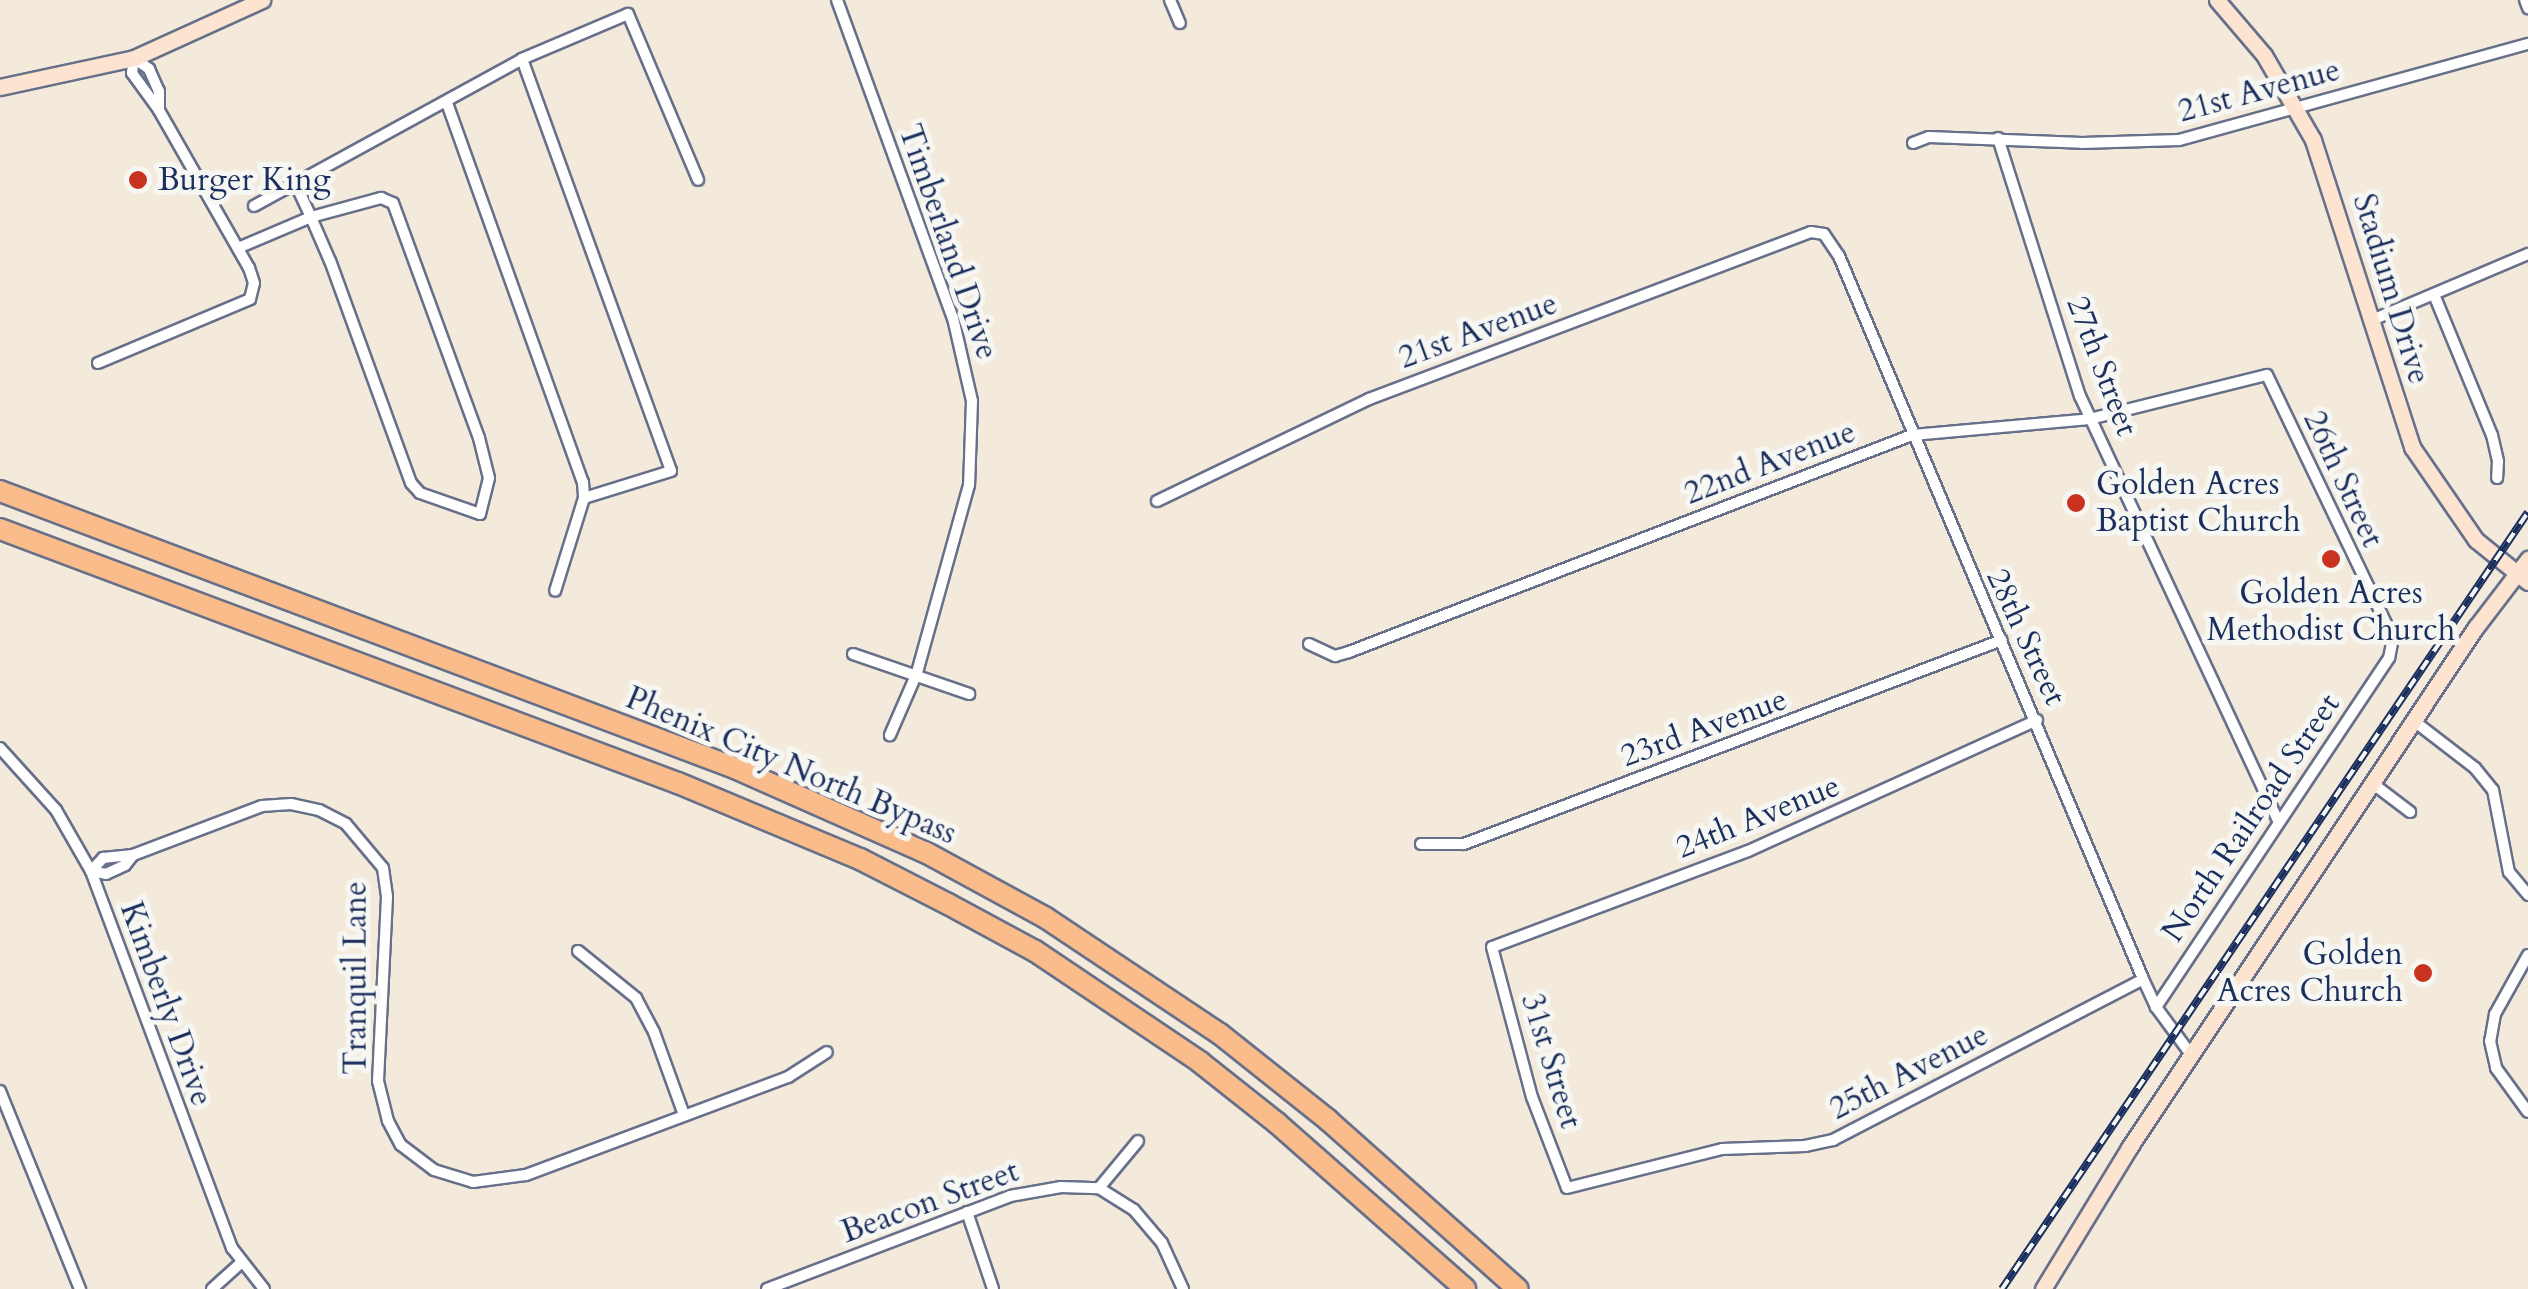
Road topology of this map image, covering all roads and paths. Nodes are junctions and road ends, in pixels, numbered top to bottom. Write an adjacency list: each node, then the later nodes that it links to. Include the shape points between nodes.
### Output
1 (262, 0): 9 (street)
2 (837, 0): 41 (street, Timberland Drive, via 953,318 972,401 969,485)
3 (1170, 0): 7 (street)
4 (2217, 0): 13 (street, Stadium Drive, via 2264,54)
5 (2525, 0): 6 (street)
6 (2528, 8)
7 (1180, 23)
8 (2528, 44): 13 (street, 21st Avenue)
9 (134, 58): 11 (street); 21 (street, via 154,80 159,110)
10 (522, 59): 12 (street); 16 (street, via 628,14); 31 (street, via 671,471)
11 (0, 88)
12 (447, 103): 17 (street); 31 (street, via 567,428)
13 (2296, 107): 14 (street, 21st Avenue, via 2151,143); 24 (street, Stadium Drive, via 2329,179)
14 (1998, 138): 15 (street, 21st Avenue, via 1929,137); 27 (street, 27th Street)
15 (1912, 143)
16 (698, 180)
17 (296, 183): 18 (street); 19 (street)
18 (254, 206)
19 (311, 217): 19 (street, via 381,198 393,203 479,438 489,478 480,514 420,493 411,483); 21 (street)
20 (1824, 234): 28 (street, 28th Street, via 1840,256); 32 (street, 21st Avenue, via 1811,232 1402,386)
21 (238, 248): 25 (street, via 254,283 250,299)
22 (2528, 254): 23 (street)
23 (2435, 296): 24 (street); 29 (street, via 2492,435)
24 (2370, 321): 35 (street, Stadium Drive, via 2426,472 2476,540)
25 (98, 363)
26 (2267, 376): 27 (street, 22nd Avenue); 40 (street, 26th Street, via 2393,638)
27 (2090, 419): 28 (street, 22nd Avenue); 49 (street, 27th Street)
28 (1912, 435): 37 (street, 28th Street); 38 (street, 22nd Avenue, via 1349,652 1335,656)
29 (2496, 478)
30 (0, 490): 75 (highway, Phenix City North Bypass, via 767,781 986,884 1105,955 1261,1065)
31 (584, 498): 36 (street)
32 (1157, 500)
33 (0, 529): 74 (highway, Phenix City North Bypass, via 678,782 948,904 1035,951 1200,1062)
34 (2528, 559): 35 (street)
35 (2522, 578): 44 (street)
36 (555, 592)
37 (2002, 640): 43 (street, 28th Street); 50 (street, 23rd Avenue, via 1464,844)
38 (1308, 644)
39 (853, 654): 41 (street)
40 (2389, 658): 49 (street, North Railroad Street)
41 (916, 673): 42 (street); 45 (street, Timberland Drive)
42 (969, 694)
43 (2037, 720): 53 (street, 24th Avenue, via 1748,851); 56 (street, 28th Street)
44 (2414, 720): 47 (street); 52 (street, via 2493,790 2508,872)
45 (890, 735)
46 (0, 748): 51 (street, Kimberly Drive, via 56,810)
47 (2372, 784): 48 (street); 59 (street)
48 (2410, 812)
49 (2279, 822): 57 (street, North Railroad Street)
50 (1421, 844)
51 (91, 871): 62 (street, Tranquil Lane, via 103,858 132,855 262,806 319,810 346,824 382,868 387,897 378,1081 388,1121 400,1145 434,1170 500,1182); 67 (street, Kimberly Drive)
52 (2528, 895)
53 (1492, 947): 65 (street, 31st Street, via 1532,1096)
54 (578, 951): 62 (street, via 636,998)
55 (2528, 956): 61 (street, via 2495,1014 2490,1041 2496,1068)
56 (2143, 979): 57 (street, 28th Street); 65 (street, 25th Avenue, via 1834,1140 1722,1149)
57 (2156, 1007): 59 (street, 28th Street)
58 (827, 1052): 62 (street, Tranquil Lane, via 788,1077)
59 (2192, 1056): 76 (street)
60 (0, 1091): 69 (street)
61 (2528, 1112)
62 (684, 1115)
63 (1138, 1141): 64 (street)
64 (1099, 1188): 66 (street, Beacon Street, via 1046,1187); 73 (street, via 1134,1210 1162,1243)
65 (1567, 1188)
66 (967, 1212): 68 (street, Beacon Street); 72 (street)
67 (240, 1264): 70 (street); 71 (street, Kimberly Drive)
68 (773, 1288)
69 (80, 1289)
70 (212, 1289)
71 (264, 1289)
72 (993, 1289)
73 (1183, 1289)
74 (1465, 1289)
75 (1518, 1289)
76 (2043, 1289)

